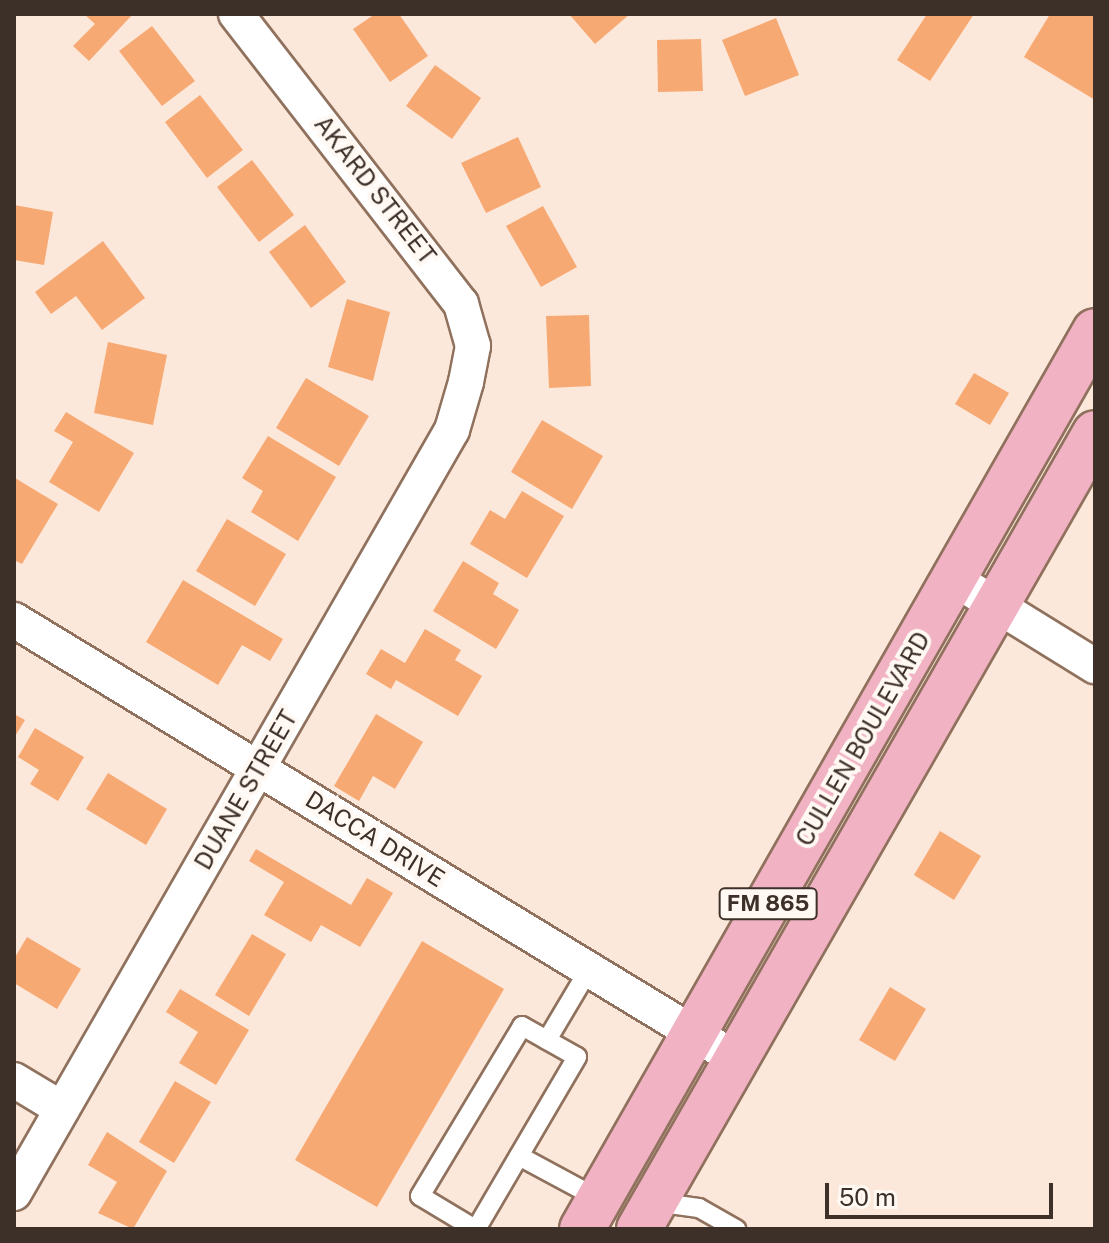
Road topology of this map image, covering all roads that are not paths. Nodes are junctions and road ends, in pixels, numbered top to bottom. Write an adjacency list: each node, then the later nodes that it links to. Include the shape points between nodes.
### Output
1 (236, 14): 3 (street, AKARD STREET, via 461,304 473,346)
2 (1095, 331): 5 (main road, CULLEN BOULEVARD / FM 865)
3 (466, 382): 9 (street, DUANE STREET, via 452,430)
4 (1095, 433): 6 (main road, FM 865)
5 (954, 579): 6 (street); 11 (main road, CULLEN BOULEVARD / FM 865)
6 (998, 606): 8 (street); 13 (main road, FM 865)
7 (14, 620): 9 (street, DACCA DRIVE)
8 (1095, 666)
9 (259, 768): 10 (street, DACCA DRIVE); 15 (street, DUANE STREET)
10 (588, 971): 11 (street, DACCA DRIVE); 12 (lane)
11 (692, 1035): 13 (street, DACCA DRIVE); 18 (main road, CULLEN BOULEVARD / FM 865)
12 (547, 1040): 16 (lane, via 577,1057); 20 (lane, via 522,1026 420,1196)
13 (736, 1059): 19 (main road, FM 865)
14 (14, 1080): 15 (street)
15 (62, 1109): 17 (street, DUANE STREET)
16 (519, 1156): 18 (lane); 20 (lane)
17 (14, 1193)
18 (590, 1214)
19 (647, 1215): 21 (lane, via 699,1208)
20 (475, 1229)
21 (736, 1229)

